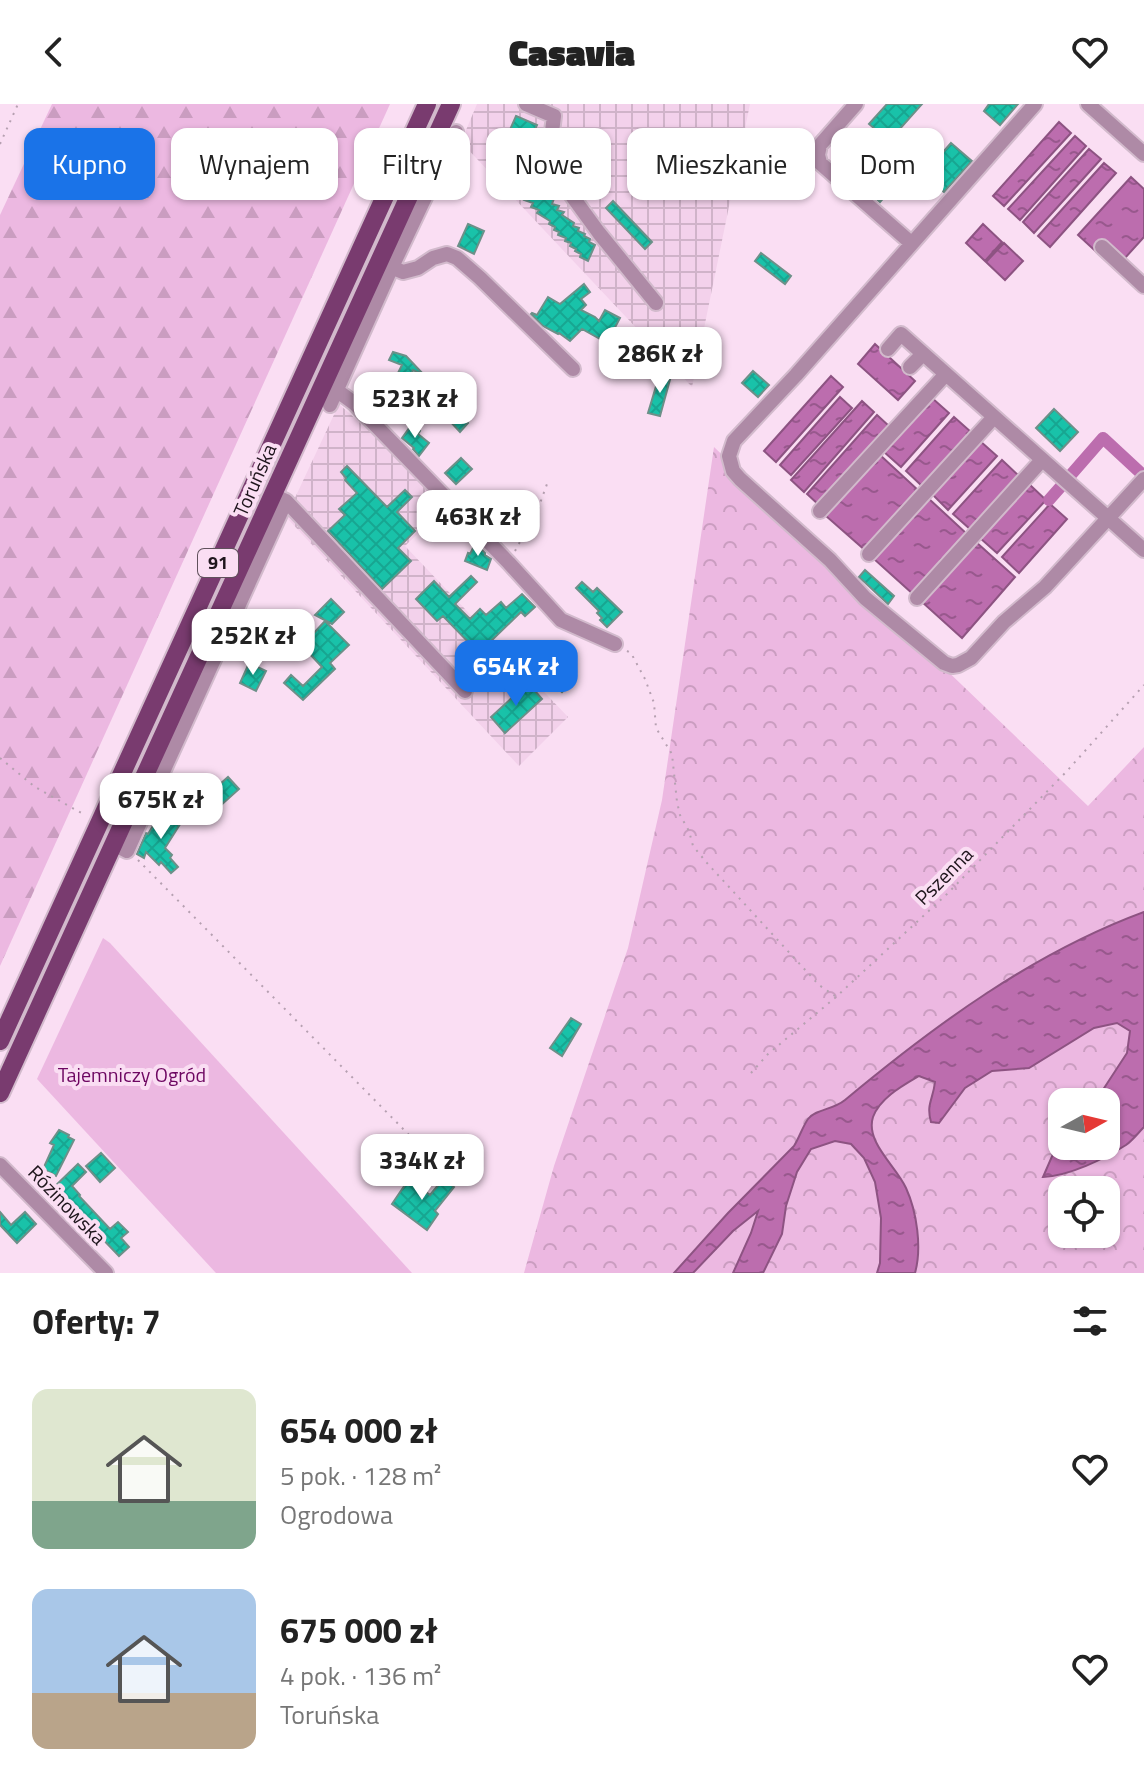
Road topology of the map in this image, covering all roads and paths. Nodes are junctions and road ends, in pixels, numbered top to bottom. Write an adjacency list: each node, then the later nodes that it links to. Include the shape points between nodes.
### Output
1 (18, 104): 9 (path)
2 (427, 104): 39 (main road, Toruńska / 91)
3 (451, 104): 14 (main road, Toruńska / 91)
4 (526, 104): 8 (street)
5 (856, 104): 12 (street, via 820,145 820,163)
6 (1035, 104): 12 (street)
7 (1088, 104): 10 (street)
8 (557, 110): 16 (street, via 549,155 564,185)
9 (0, 144)
10 (1144, 154)
11 (419, 200): 14 (street)
12 (911, 243): 30 (street, via 734,441 729,456 733,471 865,598 952,666 971,658)
13 (1102, 247): 15 (street)
14 (385, 264): 20 (street, via 403,272 447,254 457,258); 22 (main road, Toruńska / 91)
15 (1144, 286)
16 (656, 303)
17 (888, 349): 18 (street, via 901,334)
18 (923, 354): 19 (street); 21 (street)
19 (910, 367)
20 (573, 369)
21 (946, 374): 24 (street); 29 (street)
22 (330, 385): 23 (street); 28 (main road, Toruńska / 91); 33 (street, via 354,403)
23 (330, 405)
24 (994, 417): 25 (street); 32 (street)
25 (1042, 460): 30 (street); 34 (street)
26 (1144, 479): 30 (street)
27 (547, 484): 33 (path)
28 (279, 498): 37 (street); 40 (main road, Toruńska / 91)
29 (820, 511)
30 (1108, 518): 31 (street)
31 (1144, 550)
32 (869, 554)
33 (509, 563): 35 (street, via 561,620)
34 (917, 598)
35 (615, 644): 41 (path, via 631,653 645,679 656,728 672,754 677,802 693,846 819,985)
36 (1144, 685): 41 (path, Pszenna, via 947,894)
37 (465, 691)
38 (0, 758): 39 (path, via 35,787)
39 (100, 822): 42 (main road, Toruńska / 91)
40 (121, 848): 44 (main road, Toruńska / 91); 45 (path, via 133,854)
41 (836, 997): 43 (path, Pszenna)
42 (0, 1041)
43 (751, 1073)
44 (0, 1093)
45 (418, 1144)
46 (0, 1165): 47 (street, Rózinowska)
47 (106, 1273)

